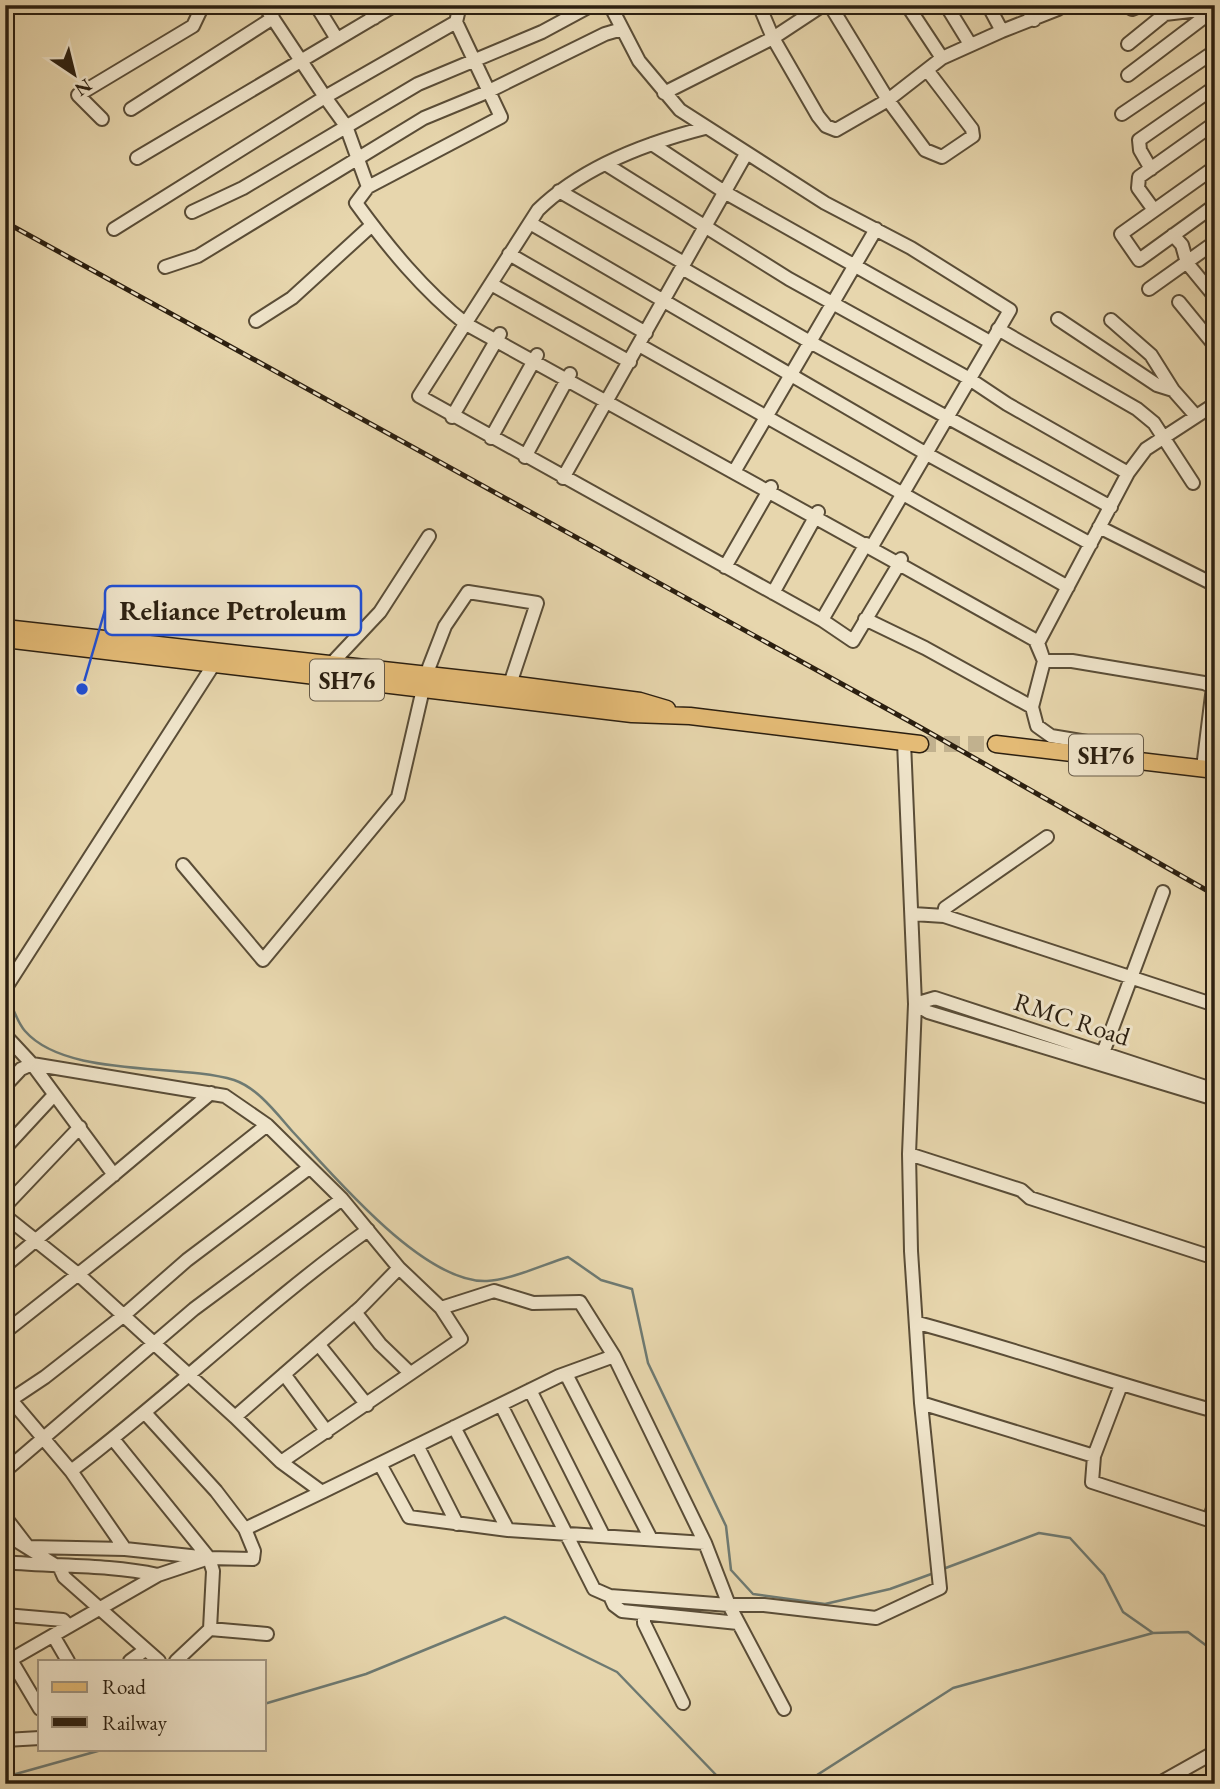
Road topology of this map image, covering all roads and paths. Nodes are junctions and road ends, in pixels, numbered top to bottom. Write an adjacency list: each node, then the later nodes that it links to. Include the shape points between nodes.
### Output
1 (202, 5): 41 (street, via 193,26 78,94)
2 (264, 5): 19 (street)
3 (316, 5): 25 (street)
4 (366, 5): 18 (street)
5 (396, 5): 18 (street)
6 (460, 5): 21 (street)
7 (592, 5): 30 (street, via 541,32)
8 (610, 5): 22 (street)
9 (759, 5): 24 (street)
10 (823, 5): 24 (street)
11 (830, 5): 38 (street)
12 (908, 5): 29 (street)
13 (946, 5): 26 (street)
14 (988, 5): 23 (street)
15 (1025, 5): 20 (street)
16 (1056, 5): 20 (street, via 1058,9)
17 (1215, 8): 27 (street, via 1165,14); 33 (street)
18 (374, 18): 25 (street)
19 (274, 19): 31 (street); 39 (street)
20 (1034, 20): 23 (street)
21 (456, 22): 30 (street); 37 (street)
22 (622, 29): 35 (street); 36 (street)
23 (1002, 31): 26 (street)
24 (773, 38): 36 (street); 38 (street, via 826,126 836,130)
25 (337, 39): 31 (street)
26 (970, 44): 29 (street)
27 (1128, 44)
28 (1215, 51): 40 (street)
29 (942, 58): 32 (street)
30 (472, 59): 35 (street); 43 (street)
31 (299, 61): 37 (street); 47 (street)
32 (927, 70): 38 (street); 38 (street, via 972,129 972,136 942,157 933,156)
33 (1129, 75)
34 (1215, 87): 51 (street, via 1139,141)
35 (487, 92): 48 (street, via 424,118); 52 (street, via 501,117)
36 (664, 93): 44 (street)
37 (325, 97): 43 (street); 61 (street)
38 (888, 100)
39 (131, 109)
40 (1122, 114)
41 (102, 119)
42 (1215, 123): 51 (street)
43 (346, 125): 48 (street); 57 (street, via 243,188)
44 (705, 128): 45 (street); 46 (street)
45 (652, 144): 49 (street); 54 (street)
46 (744, 153): 54 (street); 62 (street)
47 (137, 158)
48 (356, 159): 52 (street); 69 (street, via 198,256)
49 (607, 165): 53 (street); 60 (street)
50 (1215, 167): 56 (street)
51 (1151, 169): 56 (street, via 1137,183)
52 (368, 187): 59 (street, via 356,202)
53 (559, 191): 58 (street); 67 (street)
54 (724, 192): 60 (street); 68 (street)
55 (1215, 205): 63 (street)
56 (1154, 211): 63 (street, via 1121,234 1139,260)
57 (192, 212)
58 (530, 223): 65 (street); 73 (street)
59 (372, 225): 78 (street, via 292,298); 79 (street, via 444,307)
60 (703, 227): 67 (street); 75 (street)
61 (114, 229)
62 (876, 229): 68 (street); 80 (street, via 1010,310)
63 (1173, 235): 66 (street)
64 (1214, 244): 66 (street)
65 (509, 254): 70 (street); 81 (street)
66 (1187, 262): 71 (street); 72 (street)
67 (682, 264): 73 (street); 83 (street)
68 (855, 265): 75 (street); 84 (street)
69 (164, 267)
70 (491, 284): 79 (street); 88 (street)
71 (1149, 289)
72 (1215, 297)
73 (661, 300): 81 (street); 89 (street)
74 (1179, 302): 86 (street)
75 (833, 303): 83 (street); 91 (street)
76 (1058, 319): 92 (street, via 1157,385)
77 (1111, 320): 92 (street, via 1151,355)
78 (256, 321)
79 (468, 321): 82 (street); 97 (street, via 419,396)
80 (998, 329): 84 (street); 99 (street, via 1137,409)
81 (644, 332): 85 (street); 88 (street)
82 (498, 337): 87 (street); 97 (street)
83 (810, 342): 89 (street); 95 (street)
84 (990, 342): 91 (street)
85 (639, 345): 88 (street); 98 (street)
86 (1215, 346)
87 (536, 358): 90 (street); 100 (street)
88 (628, 360): 93 (street)
89 (790, 375): 98 (street); 101 (street)
90 (568, 376): 93 (street); 102 (street)
91 (968, 378): 95 (street); 104 (street)
92 (1173, 390): 96 (street)
93 (607, 398): 103 (street); 105 (street)
94 (1215, 404): 96 (street)
95 (946, 416): 101 (street); 109 (street)
96 (1196, 416): 99 (street)
97 (452, 417): 100 (street)
98 (765, 417): 103 (street); 108 (street)
99 (1163, 437): 104 (street, via 1146,449); 106 (street)
100 (491, 438): 102 (street)
101 (926, 453): 108 (street); 113 (street)
102 (525, 457): 105 (street)
103 (735, 469): 107 (street)
104 (1128, 473): 109 (street)
105 (563, 478): 116 (street)
106 (1194, 483)
107 (769, 489): 110 (street); 116 (street)
108 (901, 495): 114 (street); 118 (street)
109 (1111, 507): 111 (street)
110 (816, 514): 114 (street); 119 (street)
111 (1099, 527): 113 (street); 117 (street)
112 (429, 536): 127 (street, via 380,612)
113 (1091, 544): 118 (street)
114 (870, 545): 115 (street); 121 (street)
115 (900, 561): 120 (street); 123 (street); 126 (street, via 1035,640)
116 (725, 567): 119 (street)
117 (1215, 585)
118 (1068, 587): 123 (street)
119 (772, 593): 121 (street)
120 (865, 619): 121 (street, via 853,641); 130 (street)
121 (822, 620)
122 (5, 628): 125 (main road)
123 (1041, 636): 126 (street, via 1038,643)
124 (5, 639): 125 (main road, SH76)
125 (214, 658): 127 (main road); 128 (main road, SH76); 142 (street)
126 (1044, 660): 130 (street); 135 (street, via 1111,667 1213,687)
127 (331, 664): 128 (main road)
128 (431, 683): 129 (main road); 129 (street, via 445,626 468,592 537,603); 131 (main road, SH76, via 632,713); 137 (street, via 398,797 263,960)
129 (510, 684): 131 (main road, via 640,701)
130 (1031, 707): 134 (street, via 1037,726 1051,736 1093,743)
131 (690, 716): 132 (main road, SH76)
132 (912, 743): 139 (street, via 906,844)
133 (996, 744): 134 (main road, SH76)
134 (1098, 754): 135 (main road, SH76)
135 (1209, 769)
136 (1047, 837): 140 (street, via 945,908)
137 (183, 865)
138 (1163, 892): 141 (street)
139 (913, 914): 140 (street); 143 (street)
140 (944, 916): 141 (street)
141 (1131, 978): 144 (street); 146 (street)
142 (7, 986)
143 (915, 1004): 146 (street, RMC Road, via 935,998); 152 (street, RMC Road, via 928,1012); 156 (street)
144 (1215, 1005)
145 (5, 1035): 147 (street)
146 (1103, 1053): 149 (street, RMC Road)
147 (32, 1064): 148 (street); 150 (street); 151 (street)
148 (5, 1086)
149 (1215, 1090)
150 (211, 1093): 153 (street); 158 (street)
151 (54, 1095): 154 (street); 155 (street)
152 (1215, 1099)
153 (267, 1125): 157 (street); 167 (street)
154 (80, 1128): 158 (street); 160 (street)
155 (5, 1148)
156 (909, 1154): 164 (street); 171 (street)
157 (309, 1168): 159 (street); 170 (street, via 187,1260)
158 (114, 1175): 163 (street)
159 (342, 1199): 162 (street); 173 (street)
160 (5, 1206)
161 (5, 1216): 163 (street)
162 (368, 1230): 166 (street); 179 (street, via 319,1265)
163 (35, 1241): 165 (street); 167 (street)
164 (1215, 1258)
165 (5, 1266)
166 (399, 1268): 168 (street); 169 (street)
167 (79, 1275): 170 (street); 172 (street)
168 (441, 1308): 175 (street, via 494,1291 533,1303 580,1303); 176 (street, via 460,1339)
169 (355, 1312): 174 (street); 176 (street)
170 (123, 1316): 173 (street); 182 (street)
171 (918, 1324): 180 (street); 183 (street)
172 (5, 1332)
173 (151, 1344): 179 (street); 191 (street)
174 (318, 1345): 177 (street); 184 (street)
175 (614, 1356): 178 (street); 210 (street)
176 (409, 1371): 184 (street)
177 (284, 1374): 188 (street); 190 (street)
178 (566, 1374): 181 (street); 208 (street)
179 (189, 1377): 187 (street); 188 (street)
180 (1121, 1385): 186 (street); 194 (street)
181 (530, 1390): 185 (street); 207 (street)
182 (7, 1399): 191 (street)
183 (921, 1403): 194 (street); 218 (street, via 940,1588 876,1618)
184 (367, 1405): 190 (street)
185 (501, 1405): 189 (street); 206 (street)
186 (1215, 1411)
187 (146, 1413): 192 (street); 204 (street)
188 (235, 1417): 195 (street)
189 (454, 1427): 193 (street); 205 (street)
190 (327, 1432): 195 (street)
191 (42, 1436): 197 (street); 198 (street)
192 (113, 1439): 198 (street); 213 (street)
193 (418, 1447): 196 (street); 203 (street)
194 (1094, 1456): 202 (street, via 1092,1482)
195 (281, 1462): 199 (street)
196 (380, 1464): 199 (street); 203 (street, via 409,1517)
197 (5, 1471)
198 (71, 1471): 212 (street)
199 (322, 1492): 204 (street)
200 (1215, 1503): 202 (street)
201 (5, 1517): 211 (street)
202 (1212, 1521)
203 (457, 1524): 205 (street)
204 (245, 1530): 213 (street, via 253,1559)
205 (508, 1530): 206 (street)
206 (566, 1532): 207 (street); 217 (street, via 594,1588)
207 (603, 1535): 208 (street)
208 (651, 1539): 210 (street)
209 (5, 1540): 211 (street, via 12,1538)
210 (705, 1544): 218 (street)
211 (28, 1547): 212 (street); 215 (street)
212 (125, 1549): 213 (street)
213 (209, 1559): 216 (street); 224 (street, via 213,1571)
214 (5, 1562): 215 (street)
215 (60, 1568): 216 (street, via 104,1565); 219 (street)
216 (158, 1575): 219 (street)
217 (610, 1596): 218 (street); 220 (street, via 622,1611)
218 (729, 1605): 222 (street)
219 (101, 1610): 223 (street); 227 (street)
220 (644, 1614): 222 (street); 233 (street, via 644,1623)
221 (5, 1615): 223 (street, via 63,1620)
222 (738, 1623): 235 (street)
223 (68, 1625): 226 (street)
224 (210, 1629): 225 (street); 231 (street)
225 (267, 1634)
226 (54, 1637): 228 (street); 232 (street)
227 (145, 1650): 229 (street); 230 (street)
228 (67, 1660)
229 (131, 1660)
230 (158, 1660)
231 (177, 1660)
232 (8, 1661): 234 (street)
233 (683, 1703)
234 (38, 1706)
235 (784, 1709)
236 (38, 1738): 237 (street)
237 (5, 1740)
238 (1215, 1752): 239 (street)
239 (1158, 1784)

